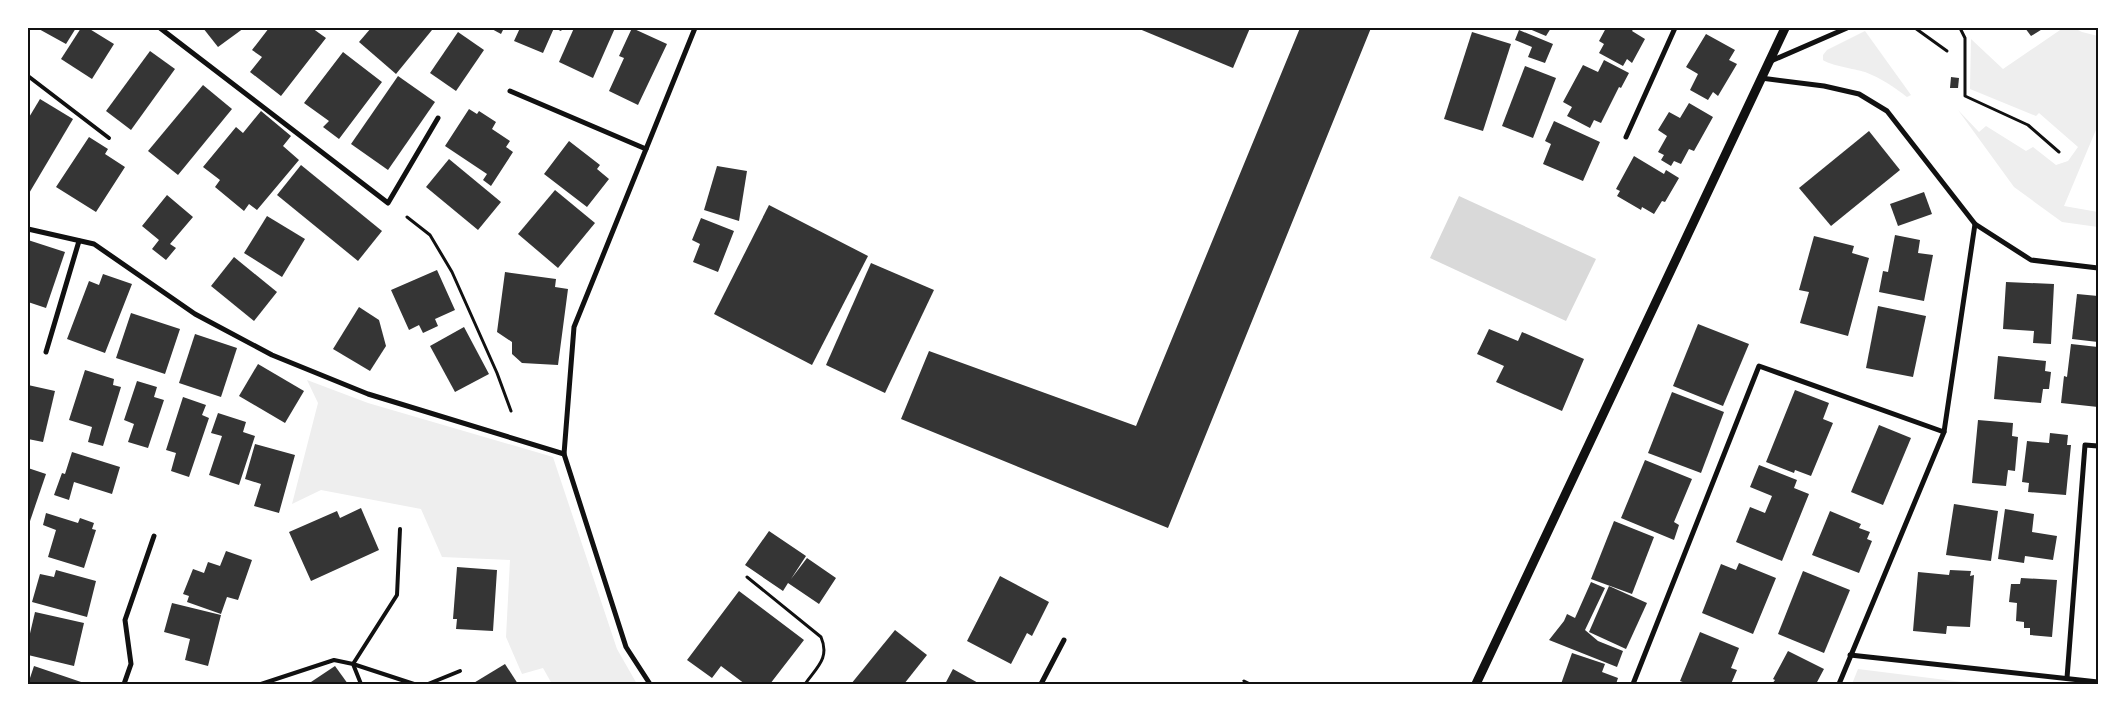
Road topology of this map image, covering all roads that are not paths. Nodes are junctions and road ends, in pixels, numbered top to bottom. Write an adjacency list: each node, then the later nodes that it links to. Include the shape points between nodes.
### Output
1 (160, 28): 10 (street, via 388,203)
2 (695, 28): 13 (street)
3 (1675, 28): 11 (street)
4 (1782, 28): 6 (street)
5 (1847, 28): 6 (street)
6 (1768, 62): 8 (street)
7 (28, 76): 12 (lane)
8 (1761, 78): 14 (street, via 1859,94 1888,111); 37 (street)
9 (510, 91): 13 (street)
10 (438, 118)
11 (1626, 136)
12 (109, 138)
13 (646, 149): 21 (street, via 574,327)
14 (1975, 224): 17 (street, via 2031,260); 19 (street)
15 (28, 229): 16 (street)
16 (80, 241): 18 (street); 21 (street, via 94,244 195,314 272,355 368,394)
17 (2098, 268)
18 (46, 352)
19 (1944, 432): 25 (street); 38 (street, via 1759,366)
20 (2098, 446): 28 (street, via 2085,445)
21 (564, 454): 35 (street, via 626,647)
22 (400, 529): 26 (lane, via 397,595)
23 (154, 536): 30 (street, via 125,620 131,664)
24 (1064, 640): 36 (street)
25 (1850, 655): 28 (street); 39 (street)
26 (354, 664): 31 (lane, via 334,660); 32 (lane); 33 (lane)
27 (460, 671): 34 (lane)
28 (2067, 678): 29 (street)
29 (2098, 682)
30 (124, 684)
31 (261, 684)
32 (361, 684)
33 (414, 684)
34 (428, 684)
35 (650, 684)
36 (1042, 684)
37 (1476, 684)
38 (1633, 684)
39 (1839, 684)

